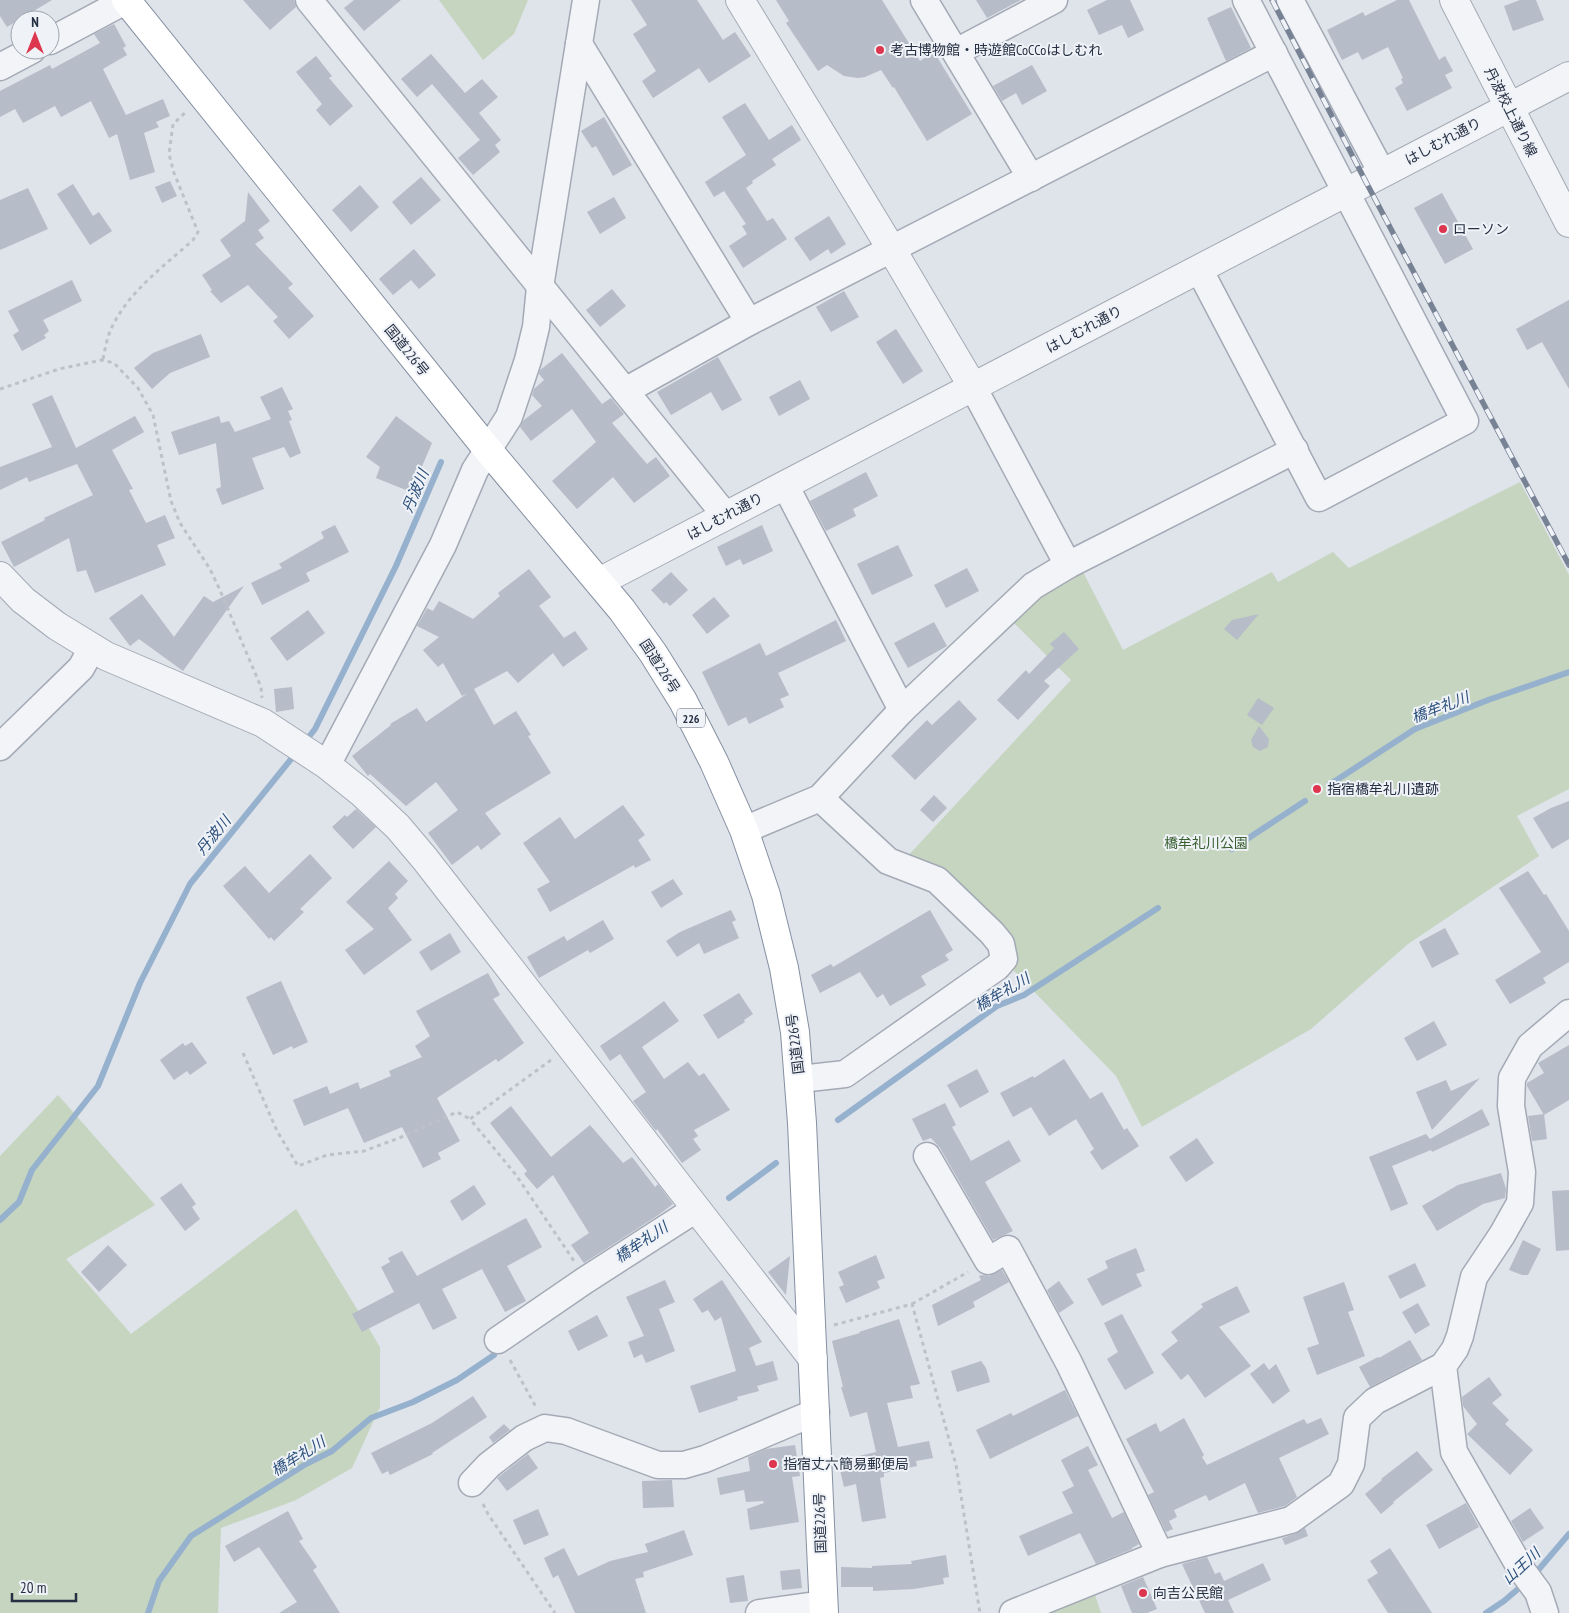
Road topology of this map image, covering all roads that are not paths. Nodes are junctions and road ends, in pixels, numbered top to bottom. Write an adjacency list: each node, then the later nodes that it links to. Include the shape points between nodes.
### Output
1 (126, 0): 10 (street); 28 (highway, 国道226号 / 226)
2 (309, 0): 24 (street)
3 (586, 0): 11 (street)
4 (740, 0): 22 (street)
5 (924, 0): 12 (street)
6 (1054, 0): 12 (street)
7 (1246, 0): 13 (street)
8 (1290, 0): 18 (street)
9 (1454, 0): 17 (street, 丹波校上通り線)
10 (60, 36)
11 (580, 44): 24 (street); 25 (street)
12 (956, 52): 19 (street)
13 (1274, 53): 19 (street); 20 (street)
14 (13, 60): 15 (street)
15 (0, 67)
16 (1569, 76): 17 (street, はしむれ通り)
17 (1509, 107): 18 (street, はしむれ通り); 21 (street, 丹波校上通り線)
18 (1382, 173): 20 (street, はしむれ通り)
19 (1031, 178): 22 (street)
20 (1346, 192): 23 (street, はしむれ通り); 29 (street, via 1465,421 1319,498)
21 (1569, 223)
22 (892, 250): 25 (street); 26 (street)
23 (1199, 269): 26 (street, はしむれ通り); 29 (street)
24 (540, 287): 27 (street); 28 (street, via 536,327 515,399 509,417)
25 (749, 322): 27 (street)
26 (973, 387): 30 (street, はしむれ通り); 32 (street)
27 (625, 391): 31 (street)
28 (488, 450): 34 (highway, 国道226号 / 226); 38 (street, via 475,470 444,545)
29 (1295, 450): 32 (street)
30 (785, 485): 31 (street, はしむれ通り); 36 (street)
31 (726, 516): 34 (street, はしむれ通り)
32 (1068, 565): 36 (street, via 1033,586)
33 (0, 576): 35 (street, via 43,616)
34 (599, 582): 40 (highway, 国道226号 / 226, via 653,653 683,701)
35 (92, 648): 37 (street, via 81,668); 38 (street, via 263,723)
36 (902, 710): 39 (street)
37 (0, 747)
38 (323, 762): 44 (street, via 362,792 425,858)
39 (820, 798): 40 (street); 42 (street, via 888,861 937,880 992,933 1001,944 1004,959 844,1074)
40 (744, 830): 42 (highway, 国道226号 / 226, via 766,895 784,968)
41 (1569, 1013): 47 (street, via 1530,1046 1512,1078 1511,1106 1522,1172 1520,1203 1474,1277 1460,1336)
42 (800, 1079): 46 (highway, 国道226号 / 226)
43 (927, 1156): 50 (street, via 988,1261 1008,1249 1069,1363)
44 (696, 1209): 45 (street); 46 (street)
45 (498, 1340)
46 (813, 1359): 48 (highway, 国道226号 / 226)
47 (1443, 1366): 50 (street, via 1375,1401 1357,1418 1351,1464 1341,1484 1291,1520); 51 (street, via 1454,1452)
48 (816, 1412): 49 (street, via 684,1465 658,1465 566,1431 545,1428 524,1438); 52 (highway, 国道226号 / 226)
49 (472, 1483)
50 (1160, 1554): 54 (street)
51 (1541, 1602)
52 (824, 1609): 53 (street)
53 (759, 1613)
54 (1013, 1613)

